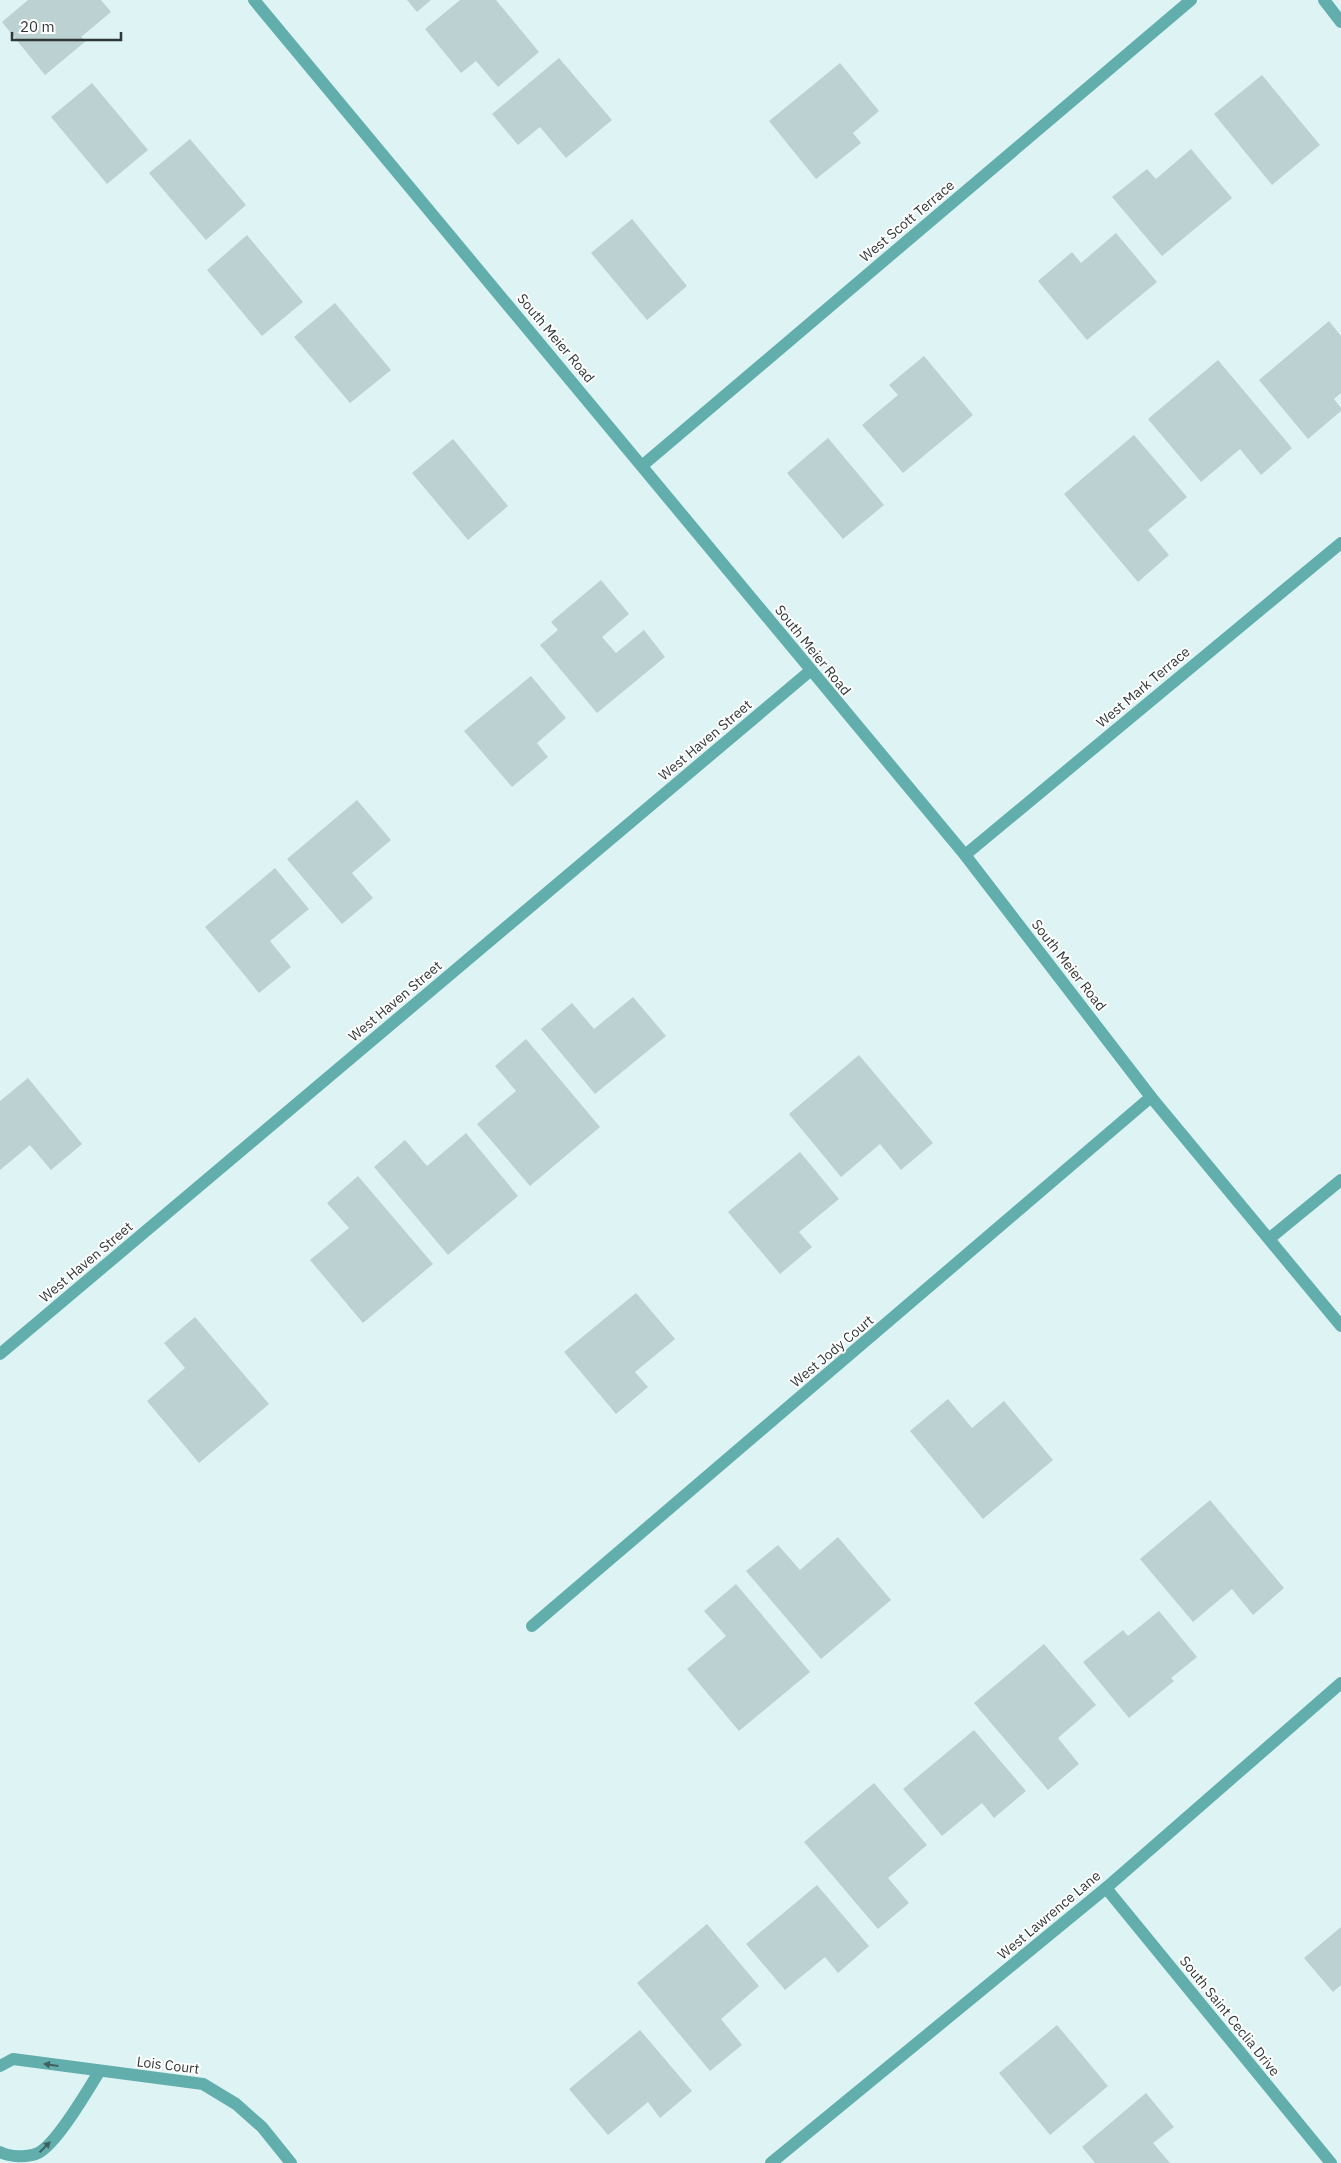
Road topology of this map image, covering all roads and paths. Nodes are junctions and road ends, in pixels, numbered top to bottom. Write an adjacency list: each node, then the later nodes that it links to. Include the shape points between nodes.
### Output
1 (254, 0): 5 (street, South Meier Road)
2 (1191, 0): 5 (street, West Scott Terrace)
3 (1324, 0): 4 (street)
4 (1341, 22)
5 (642, 465): 7 (street, South Meier Road)
6 (1341, 543): 8 (street, West Mark Terrace)
7 (810, 671): 8 (street, South Meier Road); 13 (street, West Haven Street)
8 (965, 855): 9 (street, South Meier Road)
9 (1151, 1098): 11 (street, South Meier Road); 14 (street, West Jody Court)
10 (1341, 1180): 11 (street)
11 (1270, 1238): 12 (street, South Meier Road)
12 (1341, 1326)
13 (0, 1354)
14 (532, 1626)
15 (1341, 1683): 16 (street, West Lawrence Lane)
16 (1106, 1888): 21 (street, West Lawrence Lane); 22 (street, South Saint Ceclia Drive)
17 (0, 2066): 18 (street, Lois Court, one-way to 17, via 13,2059)
18 (99, 2072): 19 (street, one-way to 18, via 10,2157 38,2153 59,2133); 20 (street, Lois Court, via 203,2084 236,2104 262,2127)
19 (0, 2152)
20 (291, 2163)
21 (771, 2163)
22 (1331, 2163)

